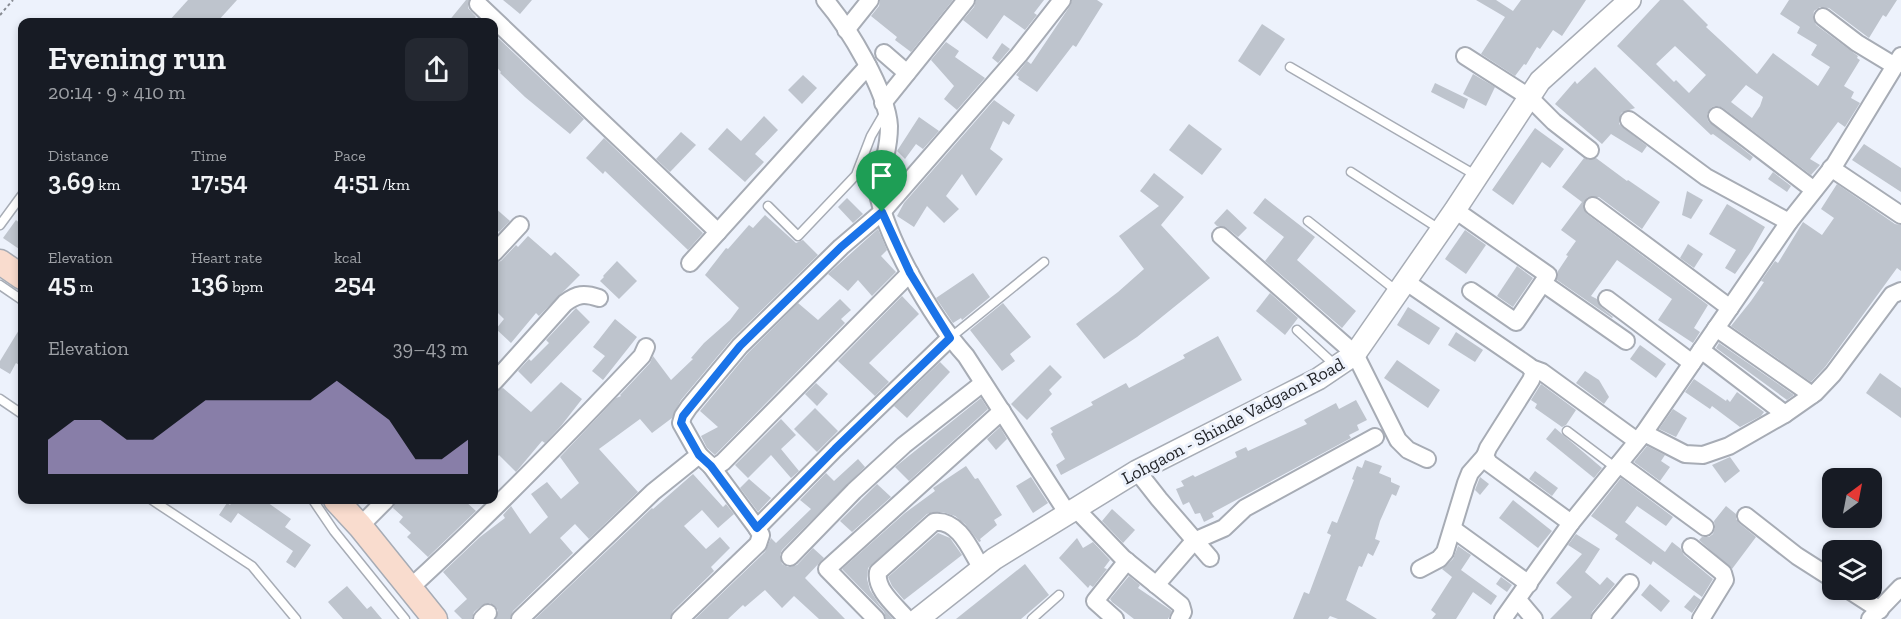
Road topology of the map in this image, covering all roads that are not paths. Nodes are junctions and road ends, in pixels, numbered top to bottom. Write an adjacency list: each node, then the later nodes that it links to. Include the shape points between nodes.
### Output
1 (825, 0): 10 (street)
2 (870, 0): 10 (street)
3 (966, 0): 16 (street)
4 (1062, 0): 30 (street, via 1020,55)
5 (1630, 0): 17 (street, Lohgaon - Shinde Vadgaon Road, via 1540,81)
6 (478, 4): 8 (street)
7 (1823, 17): 13 (street, via 1857,43)
8 (493, 18)
9 (498, 23): 37 (street)
10 (846, 30): 14 (street)
11 (884, 53): 16 (street)
12 (1465, 56): 17 (street)
13 (1898, 61): 22 (street)
14 (868, 66): 18 (street); 37 (street)
15 (1290, 67): 24 (lane)
16 (908, 73): 18 (street)
17 (1529, 97): 21 (street); 24 (street, Lohgaon - Shinde Vadgaon Road)
18 (884, 107): 27 (lane, via 856,175 798,236); 30 (street, via 889,126 885,157 876,179)
19 (1717, 116): 25 (street)
20 (1629, 120): 33 (street, via 1706,177)
21 (1590, 150)
22 (1831, 168): 25 (street); 31 (street)
23 (1352, 172): 36 (lane)
24 (1477, 176): 29 (street, Lohgaon - Shinde Vadgaon Road)
25 (1814, 190): 33 (street)
26 (18, 200): 34 (lane)
27 (768, 206)
28 (1593, 206): 53 (street)
29 (1455, 210): 36 (street, Lohgaon - Shinde Vadgaon Road); 45 (street, via 1548,275)
30 (882, 212): 43 (street); 75 (street, via 740,346 689,407 681,423)
31 (1901, 215)
32 (1308, 221): 47 (lane)
33 (1789, 222): 53 (street)
34 (0, 225)
35 (520, 225): 39 (street)
36 (1441, 230): 47 (street, Lohgaon - Shinde Vadgaon Road)
37 (718, 232): 42 (street)
38 (1221, 236): 59 (street)
39 (498, 249)
40 (0, 262): 44 (main road)
41 (1044, 262): 56 (lane)
42 (690, 263)
43 (910, 273): 56 (street); 75 (street, via 723,462 717,466)
44 (18, 274)
45 (1543, 283): 48 (street, via 1516,322); 57 (street)
46 (0, 285): 50 (lane)
47 (1402, 287): 59 (street, Lohgaon - Shinde Vadgaon Road); 62 (street)
48 (1471, 291)
49 (1901, 291): 65 (street, via 1892,296 1833,374)
50 (18, 297)
51 (598, 298): 63 (street, via 576,295 565,303)
52 (1607, 299): 60 (street)
53 (1730, 308): 54 (street)
54 (1716, 328): 60 (street); 65 (street)
55 (1297, 330): 61 (lane)
56 (950, 338): 64 (street); 89 (street)
57 (1626, 341)
58 (646, 347): 82 (street, via 566,437)
59 (1355, 354): 61 (street, Lohgaon - Shinde Vadgaon Road); 74 (street, via 1398,440)
60 (1697, 356): 69 (street); 72 (street)
61 (1337, 367): 77 (street, Lohgaon - Shinde Vadgaon Road)
62 (1531, 368): 72 (street); 73 (street, via 1531,380)
63 (498, 378)
64 (984, 382): 68 (street); 93 (street, via 854,490)
65 (1812, 395): 69 (street)
66 (0, 399): 67 (lane)
67 (18, 411)
68 (1002, 411): 84 (street); 113 (street, via 827,568)
69 (1785, 414): 72 (street, via 1729,446 1703,455 1685,454)
70 (1567, 431): 76 (lane)
71 (1375, 437): 91 (street, via 1245,508 1224,528)
72 (1640, 437): 76 (street)
73 (1485, 456): 86 (street, via 1489,464); 90 (street, via 1470,473)
74 (1427, 459)
75 (705, 461): 89 (street); 111 (street, via 653,492)
76 (1617, 466): 86 (street); 88 (street)
77 (1137, 471): 84 (street, Lohgaon - Shinde Vadgaon Road); 91 (street)
78 (158, 504): 108 (lane, via 252,566)
79 (316, 504): 109 (lane)
80 (340, 504): 87 (main road)
81 (382, 504): 87 (street)
82 (498, 504)
83 (498, 504): 103 (street)
84 (1072, 511): 95 (street); 96 (street, Lohgaon - Shinde Vadgaon Road)
85 (1746, 516): 98 (street)
86 (1571, 523): 100 (street)
87 (360, 525): 103 (main road)
88 (1705, 527)
89 (757, 528): 112 (street, via 761,535 758,544)
90 (1453, 529): 97 (street, via 1445,552); 100 (street)
91 (1194, 541): 94 (street); 101 (street)
92 (1691, 547): 121 (street, via 1723,573 1725,580)
93 (790, 557)
94 (1210, 558)
95 (1127, 561): 101 (street); 116 (street, via 1095,600)
96 (982, 569): 114 (street, Lohgaon - Shinde Vadgaon Road); 114 (street, via 955,528 943,521 934,522 878,572 880,587)
97 (1420, 569)
98 (1822, 572)
99 (1630, 583): 120 (street)
100 (1529, 584): 105 (street)
101 (1156, 585): 117 (street, via 1181,605)
102 (1901, 587): 107 (street)
103 (410, 588): 110 (main road)
104 (1059, 595): 115 (lane)
105 (1518, 600): 118 (street); 119 (street)
106 (1860, 600): 107 (street)
107 (1875, 614)
108 (296, 619)
109 (405, 619)
110 (435, 619)
111 (520, 619)
112 (680, 619)
113 (876, 619)
114 (916, 619)
115 (1032, 619)
116 (1115, 619)
117 (1179, 619)
118 (1503, 619)
119 (1534, 619)
120 (1600, 619)
121 (1701, 619)

